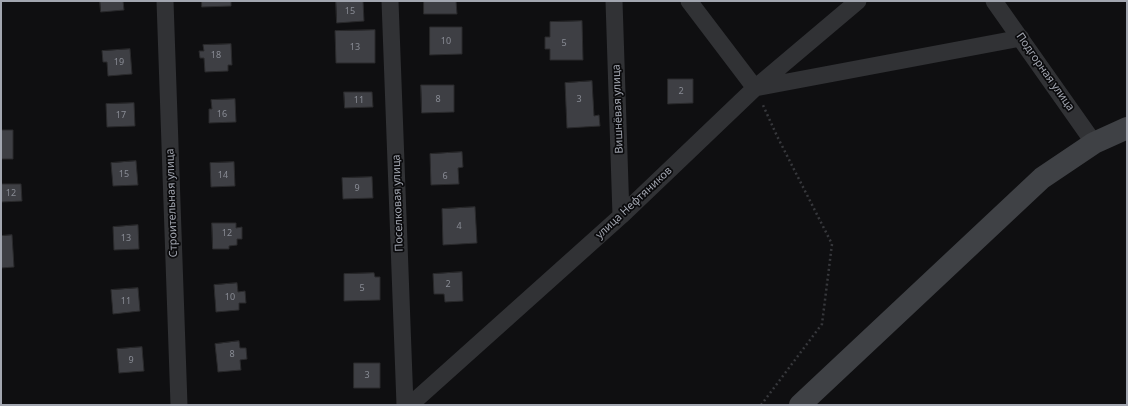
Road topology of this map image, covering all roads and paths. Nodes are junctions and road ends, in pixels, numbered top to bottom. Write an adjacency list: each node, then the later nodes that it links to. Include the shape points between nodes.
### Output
1 (165, 1): 12 (street, Строительная улица)
2 (390, 1): 13 (street, Поселковая улица)
3 (614, 1): 11 (street, Вишнёвая улица)
4 (689, 1): 8 (street)
5 (858, 1): 8 (street, улица Нефтяников)
6 (994, 1): 7 (street, Подгорная улица)
7 (1021, 38): 8 (street); 10 (street, Подгорная улица)
8 (755, 88): 11 (street, улица Нефтяников); 15 (path, via 832,244 822,324)
9 (1127, 128): 10 (main road)
10 (1094, 143): 16 (main road, via 1042,178)
11 (621, 216): 14 (street, улица Нефтяников)
12 (179, 405)
13 (405, 405)
14 (410, 405)
15 (761, 405)
16 (800, 405)

